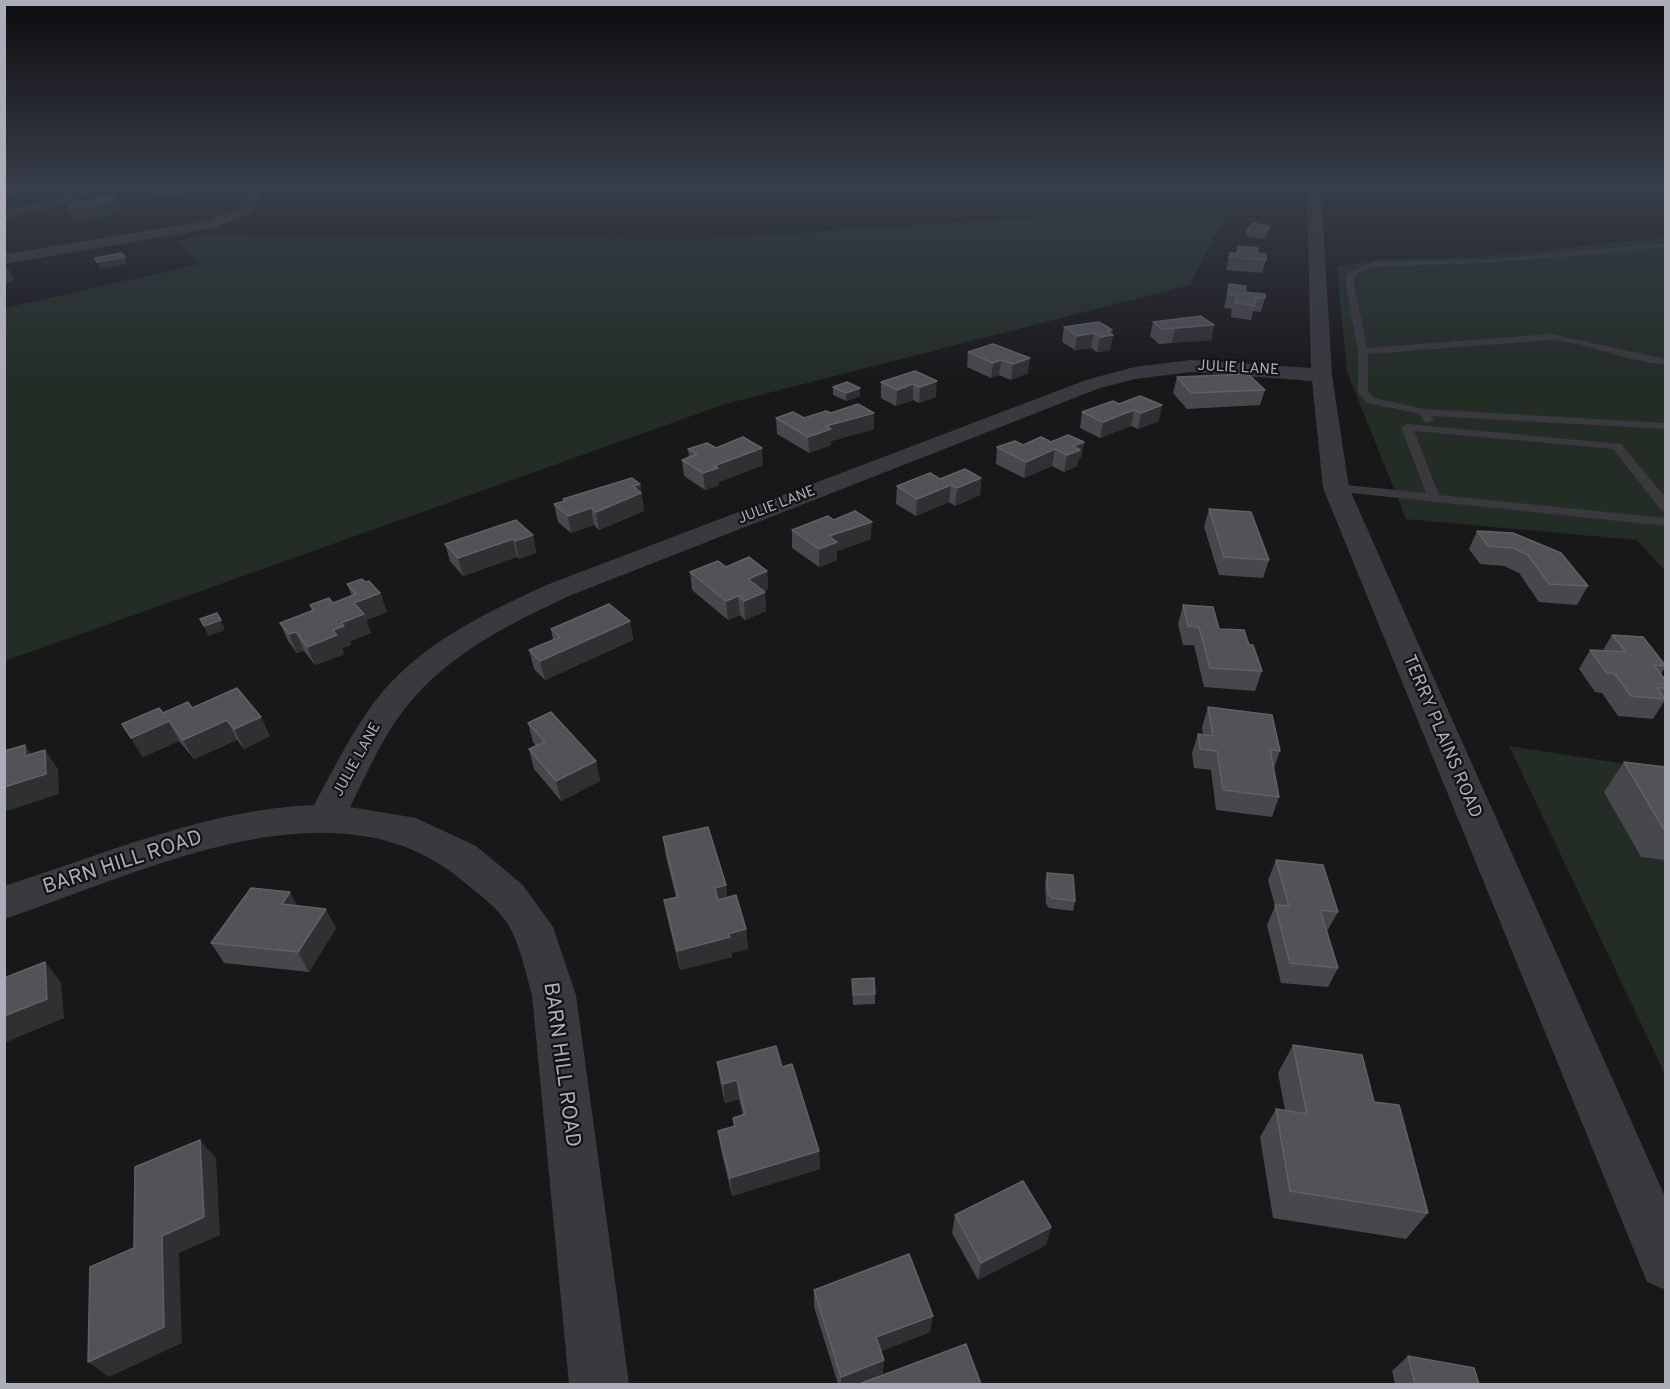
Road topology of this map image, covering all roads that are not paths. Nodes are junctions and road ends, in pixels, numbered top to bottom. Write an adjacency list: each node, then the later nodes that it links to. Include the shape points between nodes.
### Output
1 (41, 253): 4 (street)
2 (1317, 253): 7 (street, TERRY PLAINS ROAD)
3 (1586, 253): 5 (lane, via 1365,266 1349,280)
4 (4, 259)
5 (1362, 351): 6 (lane, via 1558,337 1591,343 1635,359); 8 (lane, via 1363,393 1371,401)
6 (1665, 362)
7 (1322, 375): 11 (street, TERRY PLAINS ROAD); 15 (street, JULIE LANE, via 1192,366 1134,373 1093,384 498,618 463,638 416,676 386,710)
8 (1424, 411): 9 (lane); 10 (lane)
9 (1665, 426)
10 (1433, 429): 12 (lane, via 1407,427); 13 (lane, via 1617,446)
11 (1336, 488): 12 (lane); 17 (street, TERRY PLAINS ROAD)
12 (1434, 499): 14 (lane)
13 (1665, 507)
14 (1665, 522)
15 (326, 818): 16 (street, BARN HILL ROAD, via 278,820 200,837); 18 (street, BARN HILL ROAD, via 403,828 462,857 509,896 532,927 555,995)
16 (4, 903)
17 (1665, 1263)
18 (598, 1384)

